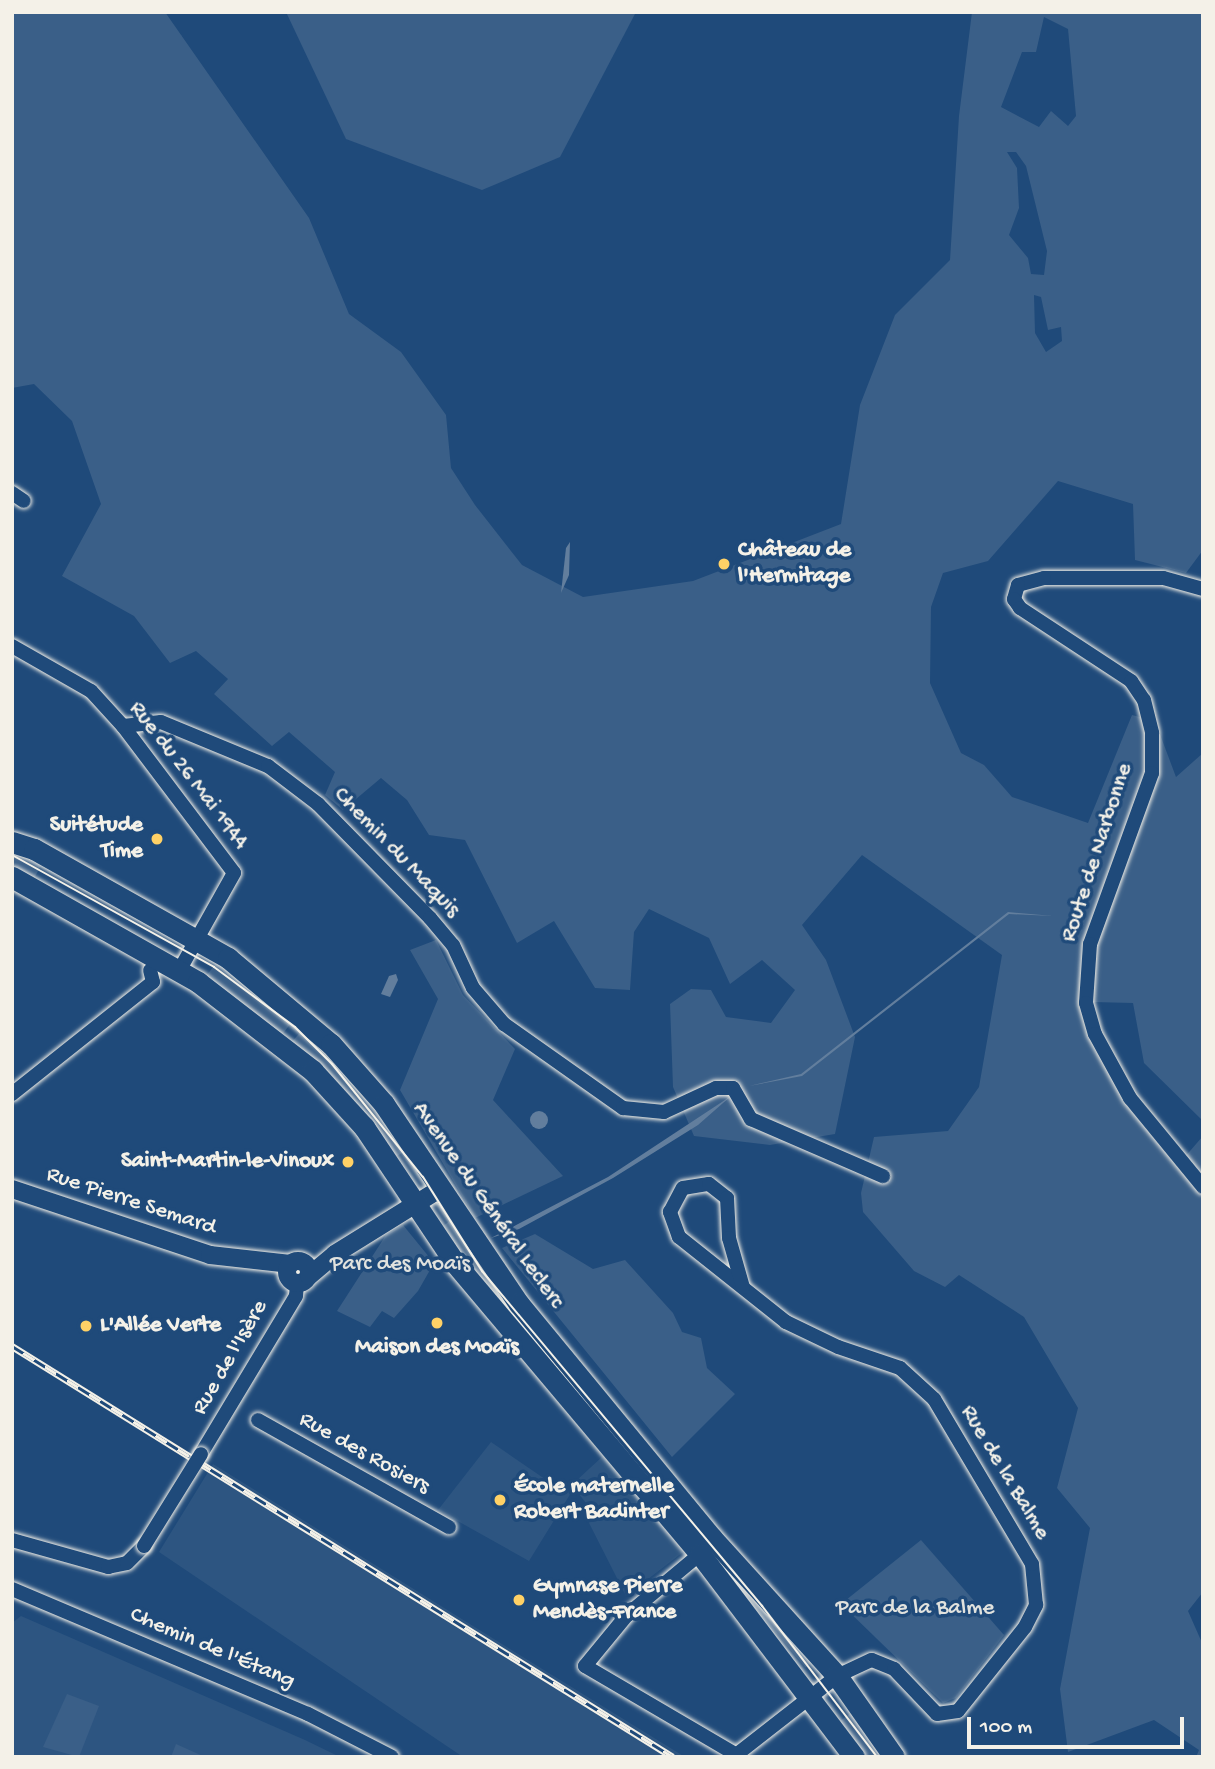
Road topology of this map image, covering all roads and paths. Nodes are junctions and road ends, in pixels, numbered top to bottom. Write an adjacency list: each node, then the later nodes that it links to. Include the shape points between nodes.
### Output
1 (1193, 584): 11 (street, Route de Narbonne, via 1044,578 1018,585 1014,599 1020,608 1132,681 1144,700 1152,733 1152,773 1090,944 1086,1003 1095,1034 1123,1087)
2 (12, 646): 3 (street, Rue du 26 Mai 1944, via 90,691)
3 (123, 726): 6 (street, Rue du 26 Mai 1944, via 234,873); 10 (street, Chemin du Maquis, via 162,722 268,766 298,789 430,918 453,945 473,988 504,1024 623,1108 664,1112 716,1088 733,1088 751,1119)
4 (12, 842): 6 (main road, Avenue du Général Leclerc, via 34,849)
5 (12, 877): 8 (main road)
6 (198, 940): 8 (street, Rue du 26 Mai 1944); 13 (main road, Avenue du Général Leclerc, via 228,958 331,1044 384,1104)
7 (150, 970): 9 (street, via 153,982)
8 (178, 971): 14 (main road, via 281,1042 313,1071 364,1126)
9 (12, 1094)
10 (883, 1177)
11 (1203, 1187)
12 (12, 1189): 15 (street, Rue Pierre Semard, via 145,1231 175,1246)
13 (440, 1189): 14 (street); 22 (main road, Avenue du Général Leclerc, via 519,1304 712,1538)
14 (417, 1205): 15 (street); 20 (main road, via 455,1263)
15 (297, 1272): 19 (street, Rue de l'Isère, bridge, via 296,1296 144,1546 127,1563 108,1567)
16 (743, 1287): 16 (street, Rue de la Balme, via 729,1238 727,1198 709,1184 683,1188 670,1212 679,1237); 22 (street, Rue de la Balme, via 786,1322 838,1347 900,1368 934,1399 1032,1564 1036,1605 958,1711 946,1716 926,1708 882,1661 861,1663)
17 (258, 1420): 18 (street, Rue des Rosiers)
18 (449, 1527)
19 (12, 1540)
20 (699, 1554): 23 (main road); 24 (street, via 627,1615 585,1666)
21 (12, 1589): 25 (street, Chemin de l'Étang, via 308,1714)
22 (837, 1676): 23 (street, Rue de la Balme); 27 (main road, Avenue du Général Leclerc)
23 (809, 1697): 24 (street, Rue de la Balme); 26 (main road)
24 (738, 1756)
25 (392, 1757)
26 (853, 1757)
27 (894, 1757)

